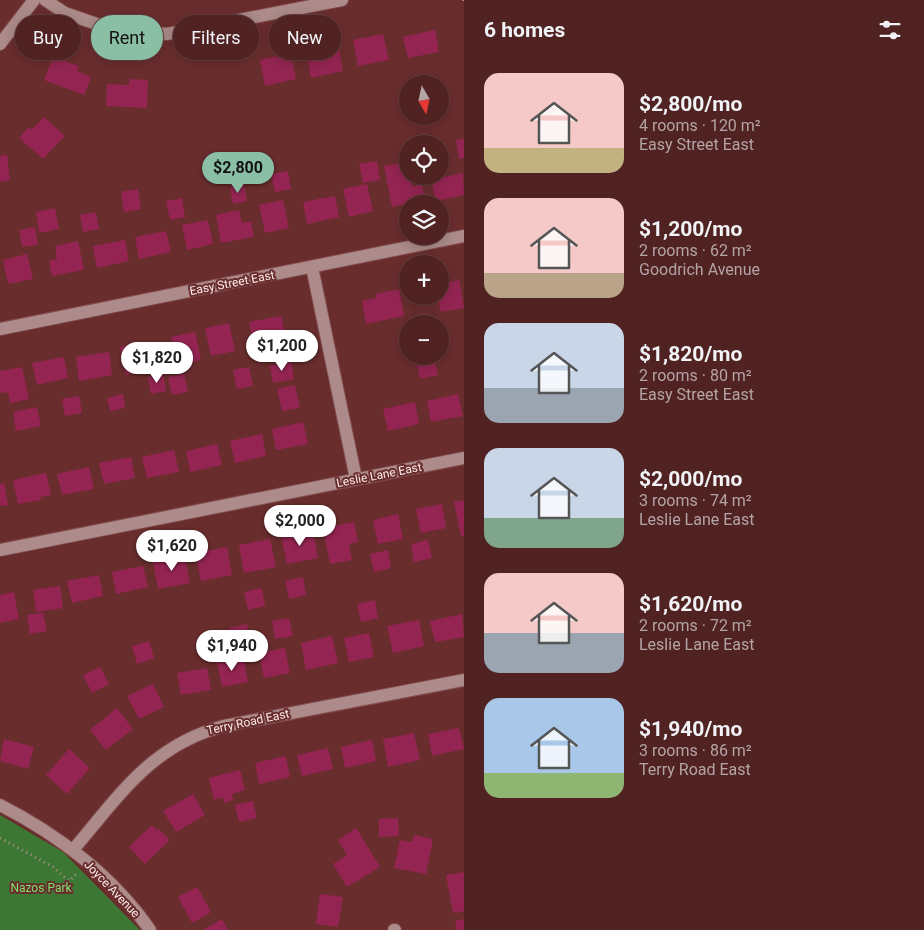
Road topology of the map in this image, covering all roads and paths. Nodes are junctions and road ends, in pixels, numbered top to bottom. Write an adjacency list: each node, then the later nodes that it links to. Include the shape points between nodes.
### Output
1 (34, 0): 4 (street)
2 (45, 0): 3 (street, via 65,13 111,28 167,34)
3 (342, 0)
4 (0, 44)
5 (464, 236): 6 (street, Easy Street East)
6 (312, 267): 7 (street, Easy Street East); 9 (street)
7 (0, 329)
8 (464, 458): 9 (street, Leslie Lane East)
9 (356, 480): 10 (street, Leslie Lane East)
10 (0, 550)
11 (464, 680): 14 (street, Terry Road East, via 224,726 194,735 164,752 144,769)
12 (0, 805): 14 (street, via 24,817)
13 (0, 838): 15 (path, via 53,867 68,881)
14 (72, 850): 16 (street, Joyce Avenue, via 107,881)
15 (82, 870)
16 (150, 930)

